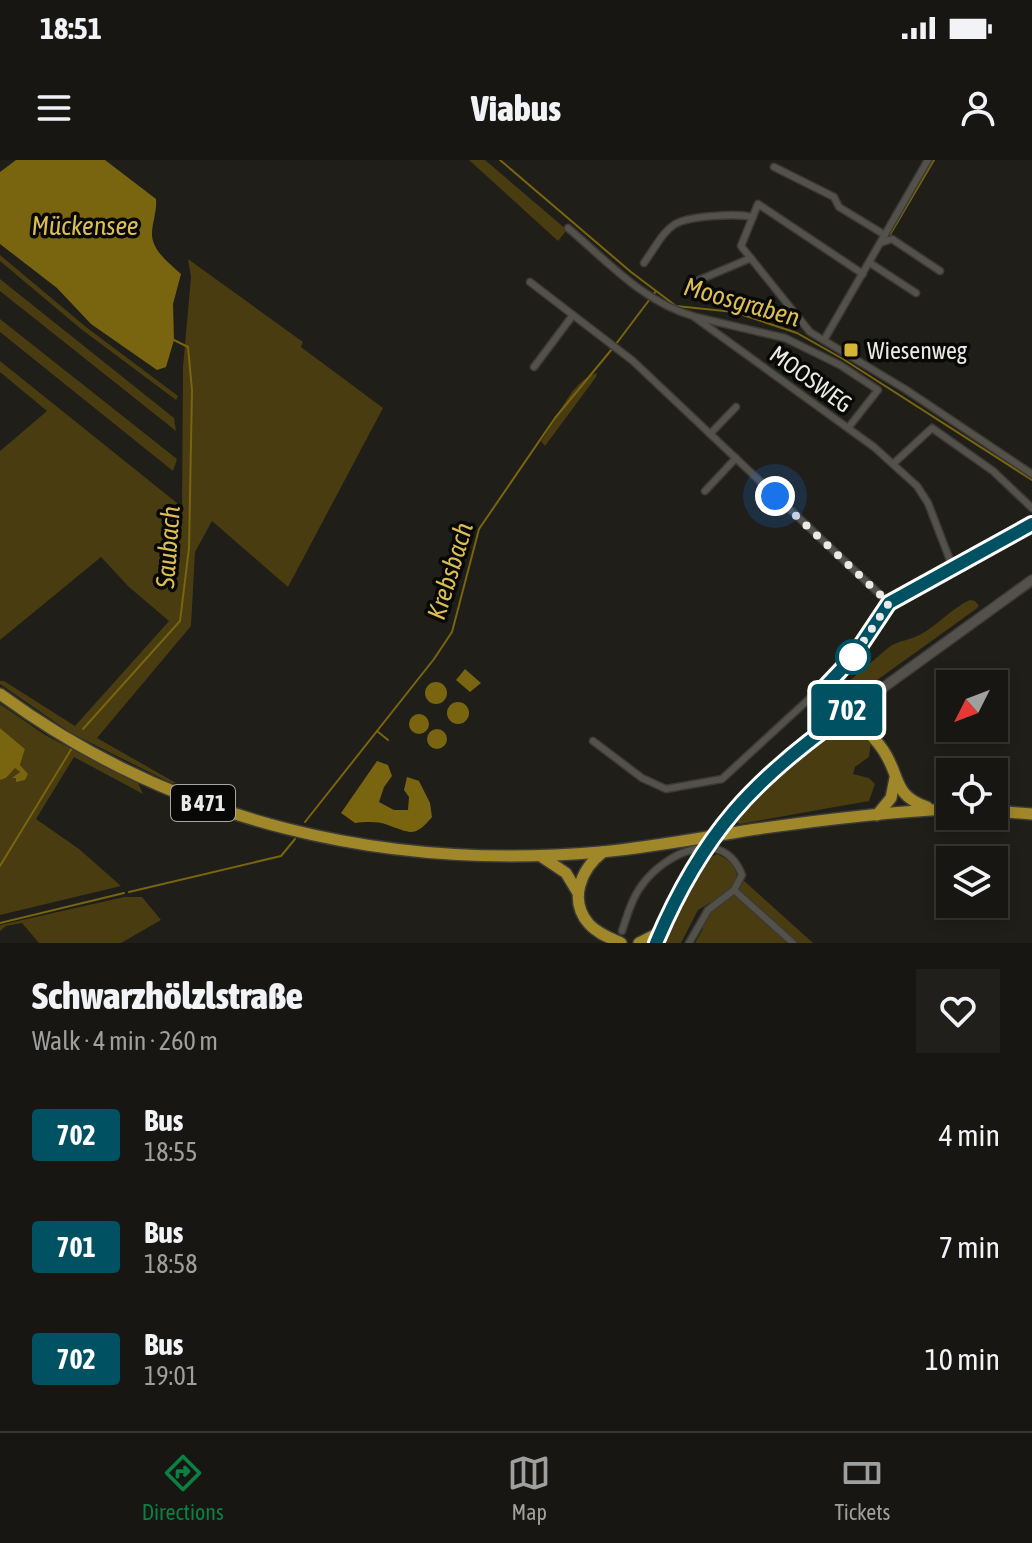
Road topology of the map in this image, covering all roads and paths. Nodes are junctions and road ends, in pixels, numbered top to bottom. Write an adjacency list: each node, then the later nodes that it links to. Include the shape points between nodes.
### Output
1 (928, 160): 5 (street)
2 (774, 167): 5 (street, via 834,197 839,207)
3 (753, 217): 6 (street, via 741,246); 7 (street, via 684,218 666,231); 10 (street, via 758,204)
4 (568, 228): 15 (street, MOOSWEG, via 651,298)
5 (884, 238): 8 (street); 9 (street)
6 (751, 258): 11 (street); 18 (street, via 810,332)
7 (644, 263)
8 (870, 263): 10 (street); 13 (street)
9 (940, 271)
10 (863, 274): 18 (street)
11 (699, 280)
12 (530, 282): 14 (street)
13 (916, 293)
14 (573, 315): 19 (street); 22 (street, via 615,346)
15 (693, 316): 16 (street); 17 (street, MOOSWEG)
16 (713, 320): 17 (street); 21 (street, via 785,338 878,390)
17 (709, 328): 21 (street, MOOSWEG)
18 (824, 340): 25 (street)
19 (534, 367)
20 (736, 407): 22 (street)
21 (848, 428): 24 (street, MOOSWEG)
22 (710, 434): 23 (street)
23 (736, 458): 26 (street); 31 (street)
24 (893, 464): 27 (street, via 932,428 993,471); 29 (street, MOOSWEG, via 924,496)
25 (1032, 474)
26 (705, 491)
27 (1032, 508)
28 (1032, 524): 29 (street)
29 (953, 568): 31 (street)
30 (1032, 580): 36 (main road)
31 (889, 603): 32 (street)
32 (846, 665): 33 (street); 35 (street)
33 (820, 692): 35 (street); 39 (street, via 722,779 700,785 666,789)
34 (0, 694): 46 (highway, B 471, via 126,769 258,821 392,850)
35 (834, 700): 36 (street)
36 (849, 712): 37 (main road); 38 (highway)
37 (829, 726): 38 (highway); 49 (main road, bridge, via 783,760 722,824)
38 (866, 731): 40 (highway, via 882,748)
39 (593, 741)
40 (895, 778): 41 (highway, via 906,798); 44 (highway, via 891,798)
41 (935, 810): 44 (highway, B 471)
42 (1008, 812): 43 (highway)
43 (1032, 814)
44 (876, 815): 45 (highway, B 471)
45 (603, 852): 46 (highway, B 471); 48 (highway, via 588,865)
46 (541, 856): 48 (highway, via 566,873)
47 (734, 890): 50 (street, via 742,875 727,853 711,847 689,850 671,858 641,886); 53 (street, via 708,910); 54 (street)
48 (578, 893): 50 (highway, via 586,921 600,933)
49 (659, 938): 52 (highway)
50 (621, 939): 51 (highway)
51 (631, 943)
52 (639, 943)
53 (689, 943)
54 (793, 943)

